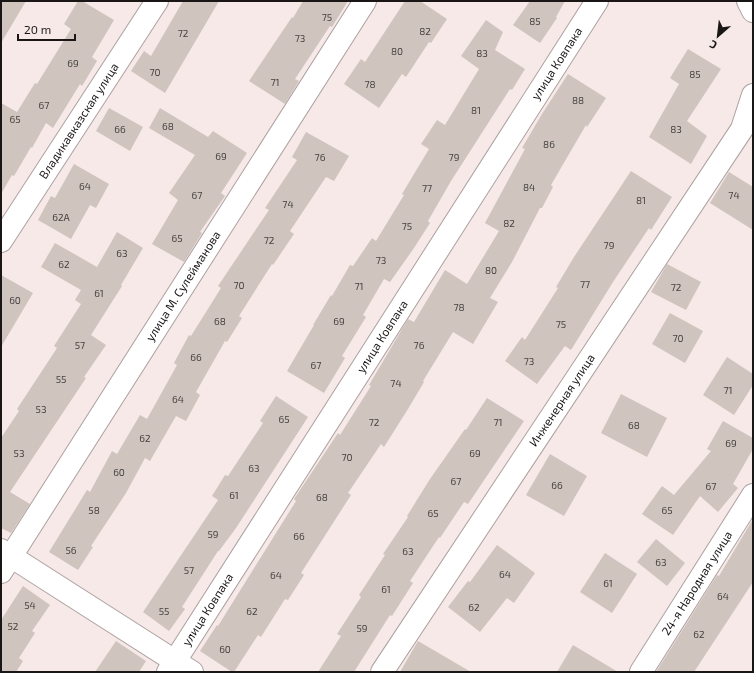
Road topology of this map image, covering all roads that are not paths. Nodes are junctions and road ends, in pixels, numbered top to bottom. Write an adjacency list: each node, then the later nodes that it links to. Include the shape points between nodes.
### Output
1 (157, 1): 8 (street, Владикавказская улица)
2 (365, 1): 10 (street, улица М. Сулейманова)
3 (597, 1): 11 (street, улица Ковпака)
4 (748, 1): 5 (street)
5 (753, 11)
6 (753, 95): 7 (street, Инженерная улица)
7 (747, 131): 12 (street, Инженерная улица)
8 (1, 241)
9 (753, 495): 13 (street, 24-я Народная улица)
10 (4, 559): 11 (street)
11 (179, 668)
12 (382, 672)
13 (641, 672)

